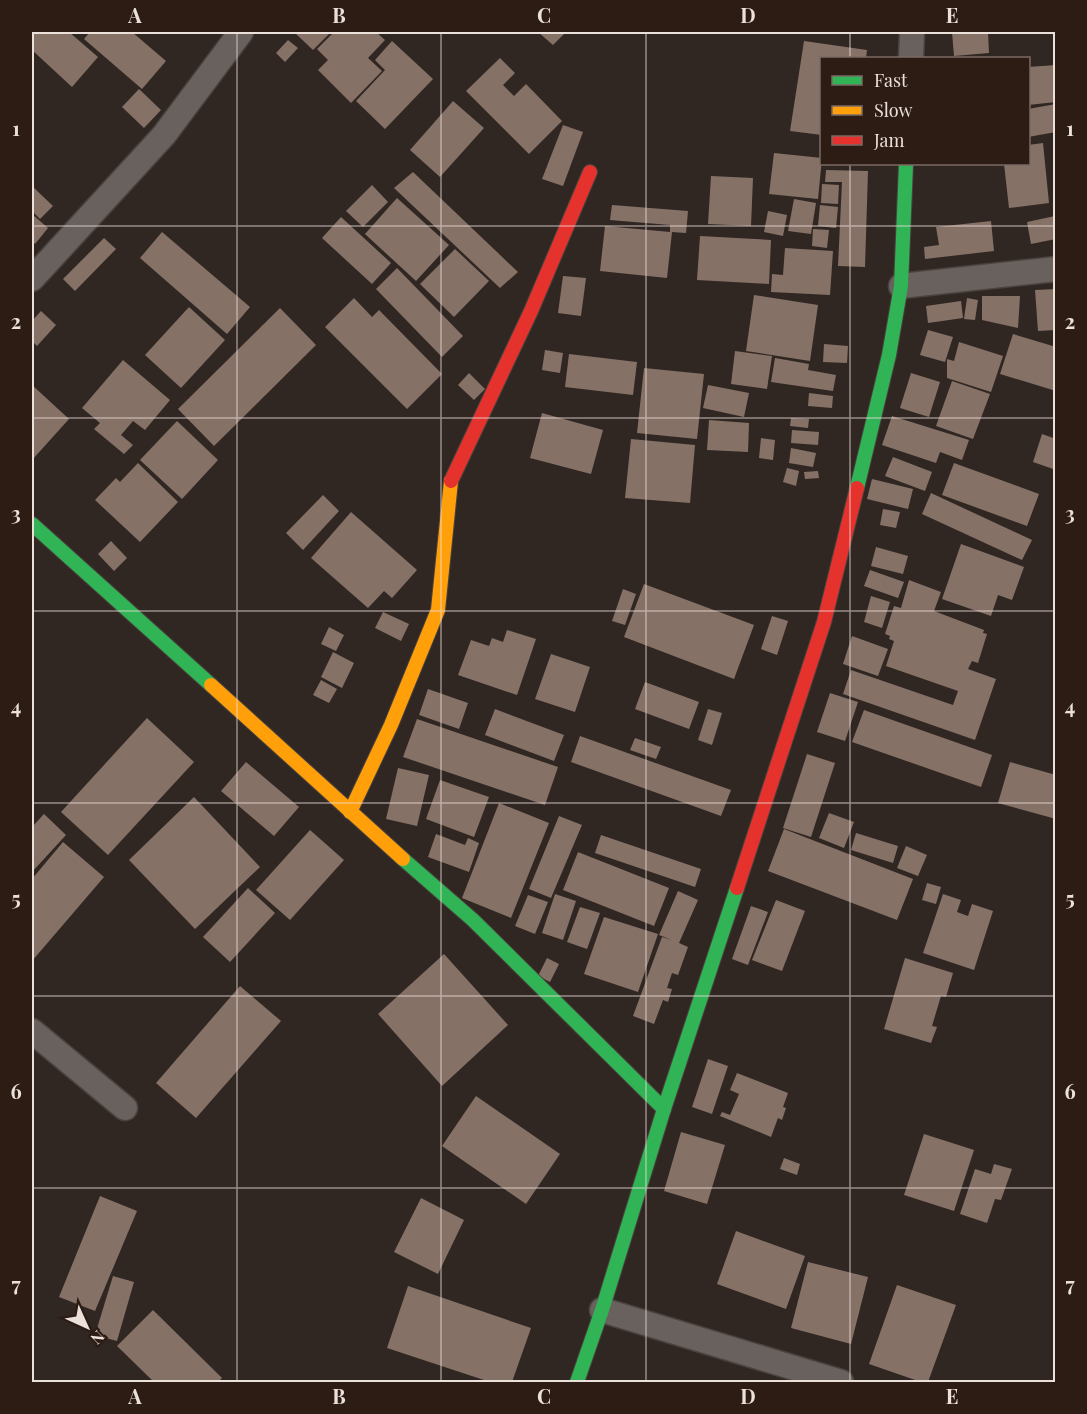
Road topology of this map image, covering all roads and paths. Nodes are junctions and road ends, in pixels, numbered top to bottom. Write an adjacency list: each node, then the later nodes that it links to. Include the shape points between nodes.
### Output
1 (241, 32): 7 (street, via 164,135)
2 (912, 32): 3 (street)
3 (911, 57)
4 (906, 165): 8 (street)
5 (590, 172): 10 (street, via 531,311 452,478 438,610)
6 (1056, 269): 8 (street)
7 (32, 279)
8 (901, 286): 13 (street, via 889,355 824,622)
9 (32, 524): 10 (street)
10 (350, 812): 13 (street, via 473,920)
11 (32, 1031): 12 (street)
12 (125, 1108)
13 (664, 1109): 14 (street)
14 (602, 1310): 15 (street); 16 (street)
15 (577, 1383)
16 (841, 1383)

